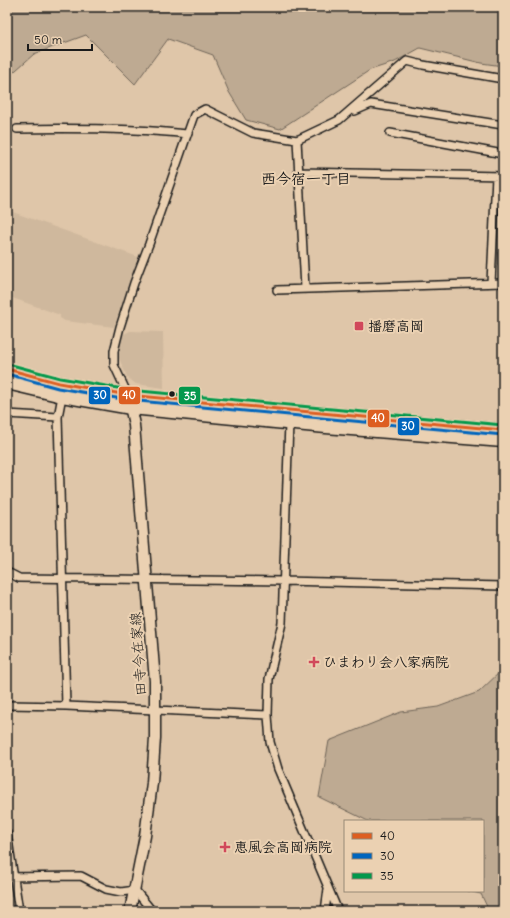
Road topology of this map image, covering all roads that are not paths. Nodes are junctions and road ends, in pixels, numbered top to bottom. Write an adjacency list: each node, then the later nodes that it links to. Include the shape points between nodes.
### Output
1 (503, 79): 2 (street, via 407,61)
2 (348, 114): 3 (street, via 371,104); 7 (street)
3 (503, 125)
4 (17, 129): 6 (street, via 100,128)
5 (390, 133): 8 (street)
6 (187, 134): 7 (street, via 194,115 204,109 253,133); 17 (street, via 134,283 114,351 114,365)
7 (296, 140): 9 (street)
8 (503, 154)
9 (298, 172): 10 (street); 13 (street)
10 (499, 176): 11 (street)
11 (492, 283): 12 (street); 13 (street)
12 (503, 283)
13 (305, 288): 14 (street)
14 (277, 290)
15 (7, 369): 17 (highway, via 59,383)
16 (7, 382): 18 (highway)
17 (128, 395): 19 (main road, 田寺今在家線); 23 (highway)
18 (62, 396): 19 (highway); 21 (street)
19 (131, 408): 22 (highway); 27 (main road, 田寺今在家線)
20 (7, 414): 21 (street)
21 (58, 417): 26 (street)
22 (289, 424): 24 (highway); 28 (street)
23 (503, 430)
24 (503, 441)
25 (7, 572): 26 (street, via 19,578)
26 (63, 578): 27 (street); 31 (street)
27 (147, 579): 28 (street); 32 (main road, 田寺今在家線)
28 (283, 581): 29 (street); 33 (street, via 282,624 269,679)
29 (503, 586)
30 (7, 705): 31 (street)
31 (66, 706): 32 (street)
32 (155, 709): 33 (street); 37 (main road, 田寺今在家線, via 152,783)
33 (268, 715): 36 (street, via 270,742 278,769)
34 (7, 833): 35 (street)
35 (10, 876): 37 (street, via 81,876 106,889 122,892); 38 (street)
36 (328, 886): 41 (street); 42 (street)
37 (135, 890): 39 (main road, 田寺今在家線); 40 (street)
38 (19, 911)
39 (130, 911)
40 (152, 911)
41 (325, 911)
42 (338, 911)

